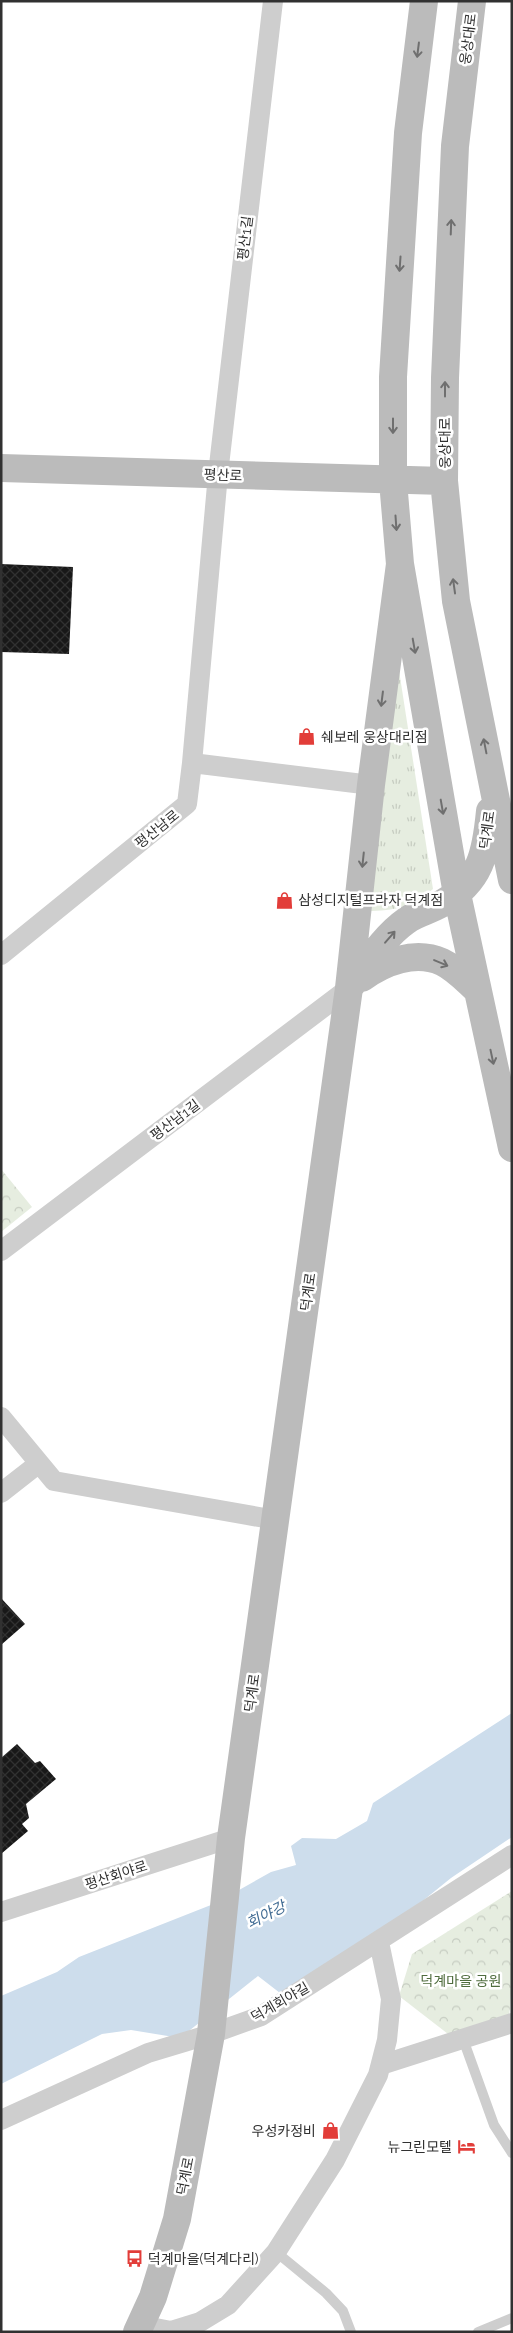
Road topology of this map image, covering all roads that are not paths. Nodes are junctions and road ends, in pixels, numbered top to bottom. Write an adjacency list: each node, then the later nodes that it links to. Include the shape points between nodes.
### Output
1 (273, 1): 5 (street, 평산1길)
2 (424, 1): 6 (street, one-way to 6, via 408,132 392,377)
3 (472, 1): 7 (street, 웅상대로, one-way to 3, via 455,146)
4 (1, 468): 5 (street, 평산로)
5 (218, 474): 6 (street, 평산로); 9 (street, 평산1길)
6 (393, 481): 7 (street, 평산로); 8 (street, one-way to 8)
7 (444, 481): 11 (street, 웅상대로, one-way to 7, via 456,601)
8 (400, 564): 10 (street, one-way to 10); 14 (street, one-way to 14)
9 (192, 764): 10 (street); 15 (street, 평산남로, via 187,804)
10 (371, 785): 16 (street, one-way to 16)
11 (492, 785): 12 (street, 웅상대로); 14 (street, 덕계로, via 484,855 476,872)
12 (506, 825): 13 (street, 웅상대로)
13 (512, 880)
14 (457, 894): 16 (street, 덕계로, one-way to 14, via 405,921); 17 (street)
15 (1, 955)
16 (349, 988): 17 (street, one-way to 17, via 376,968 400,959 425,958 442,962); 19 (street, 평산남1길); 23 (street, 덕계로)
17 (476, 989): 18 (street, one-way to 18)
18 (512, 1148)
19 (1, 1252)
20 (1, 1417): 21 (street)
21 (38, 1464): 22 (street); 23 (street, via 54,1481)
22 (1, 1493)
23 (276, 1520): 24 (street, 덕계로)
24 (230, 1848): 26 (street, 평산회야로); 29 (street, 덕계로)
25 (512, 1855): 27 (street, 덕계회야길)
26 (1, 1912)
27 (379, 1942): 29 (street, 덕계회야길, via 261,2016); 31 (street, via 391,1999)
28 (512, 2023): 30 (street)
29 (213, 2025): 32 (street, 덕계회야길); 36 (street, 덕계로, via 177,2219 153,2297)
30 (463, 2039): 31 (street); 33 (lane, via 494,2125)
31 (381, 2065): 34 (street, via 335,2160)
32 (1, 2120)
33 (512, 2152)
34 (276, 2252): 37 (street, via 228,2305 200,2322); 38 (lane, via 343,2311)
35 (512, 2318): 39 (lane)
36 (138, 2328): 37 (street)
37 (171, 2331)
38 (350, 2332)
39 (478, 2332)

